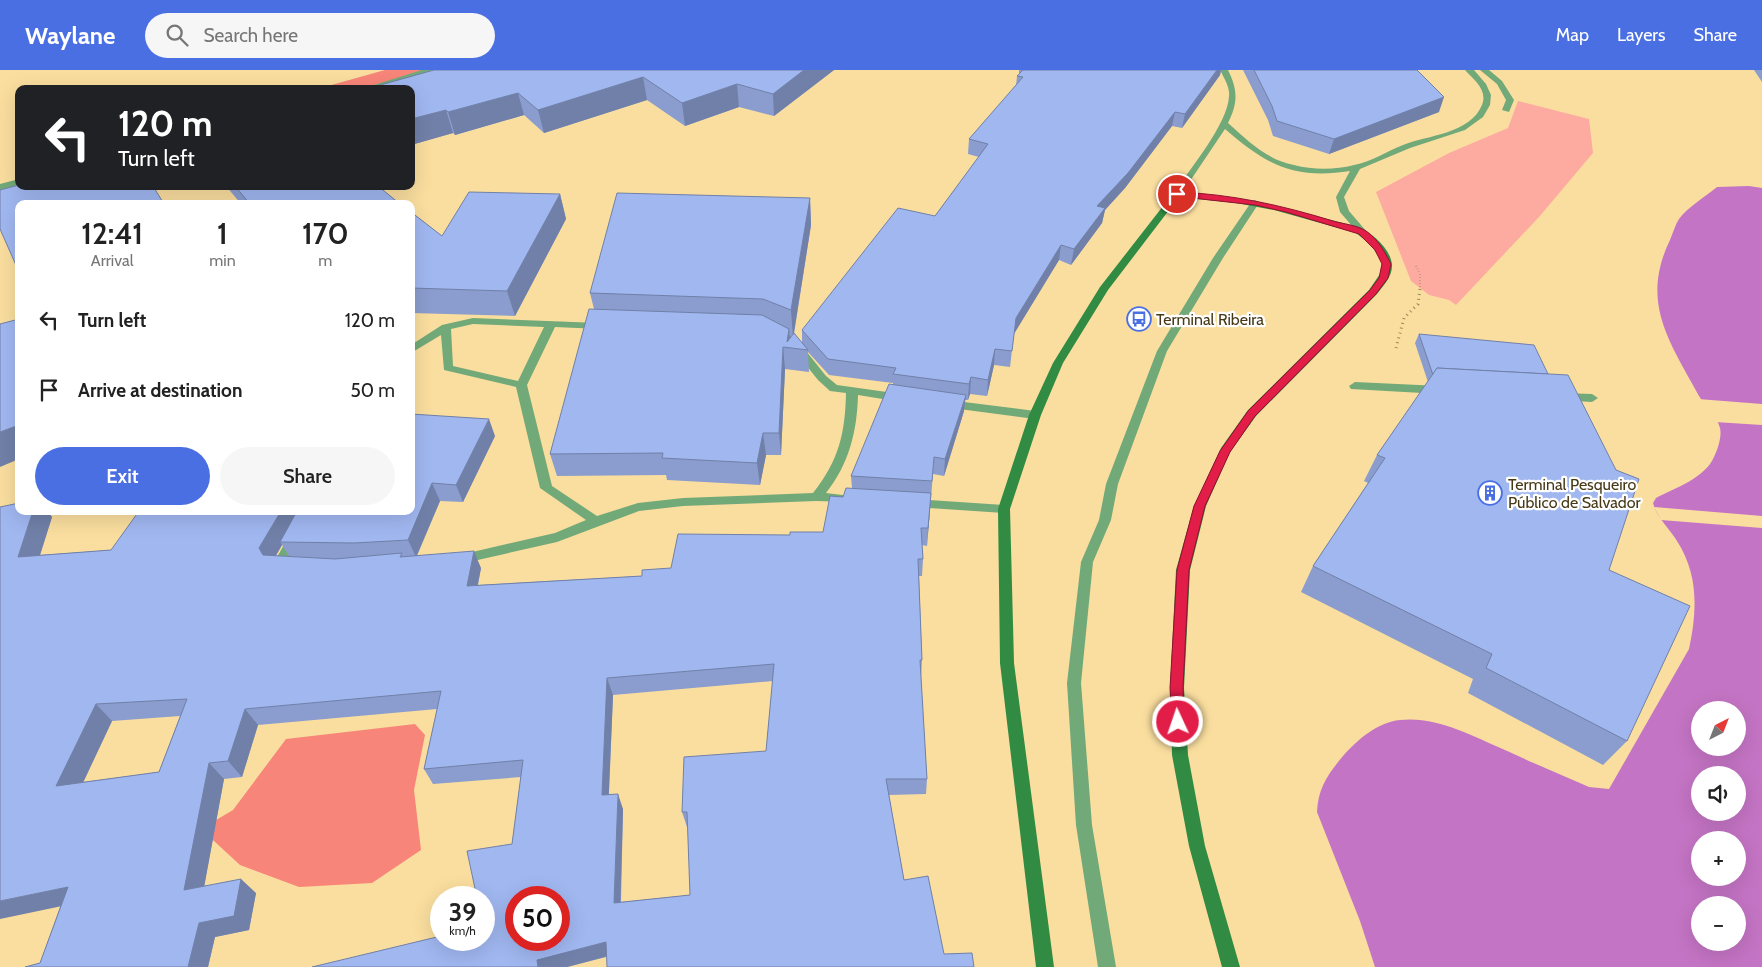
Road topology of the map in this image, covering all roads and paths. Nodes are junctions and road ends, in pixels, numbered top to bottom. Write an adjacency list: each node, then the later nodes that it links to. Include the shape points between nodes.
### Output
1 (430, 70): 5 (street)
2 (1224, 70): 7 (street, via 1233,97)
3 (1469, 70): 8 (street, via 1482,82 1488,100 1474,121)
4 (1484, 70): 6 (street, via 1505,88 1510,100)
5 (379, 85)
6 (1506, 110)
7 (1223, 123): 8 (street, via 1250,146 1290,168); 11 (street)
8 (1356, 168): 13 (street, via 1340,198 1345,212)
9 (15, 183): 10 (street)
10 (0, 187)
11 (1177, 194): 12 (main road); 29 (main road, via 1104,289 1058,363)
12 (1255, 203): 13 (main road); 39 (street, via 1162,351 1112,484 1104,520 1087,562 1074,683 1084,825)
13 (1362, 232): 40 (main road, via 1379,249 1387,264 1384,278 1252,414 1225,451 1200,506 1183,570 1177,688 1180,755 1197,846)
14 (1413, 259): 20 (path, via 1420,274 1418,304 1404,318)
15 (551, 324): 16 (street); 17 (street, via 473,321); 21 (street)
16 (610, 326)
17 (446, 327): 19 (street); 21 (street, via 448,368)
18 (791, 343): 24 (street, via 834,388)
19 (415, 347)
20 (1396, 348)
21 (521, 385): 35 (street, via 546,488)
22 (1355, 386): 23 (street)
23 (1454, 391)
24 (852, 392): 27 (street); 30 (street, via 852,424 846,447 831,480)
25 (1552, 396): 26 (street)
26 (1592, 398)
27 (910, 399)
28 (939, 403): 29 (street)
29 (1035, 415): 33 (main road)
30 (816, 497): 31 (street); 35 (street, via 674,503 638,507)
31 (861, 499)
32 (899, 502): 33 (street)
33 (1004, 509): 38 (main road, via 1007,663)
34 (307, 515): 37 (street, via 279,566)
35 (596, 521): 36 (street, via 557,537 498,552)
36 (445, 560)
37 (298, 567)
38 (1045, 967)
39 (1107, 967)
40 (1231, 967)

